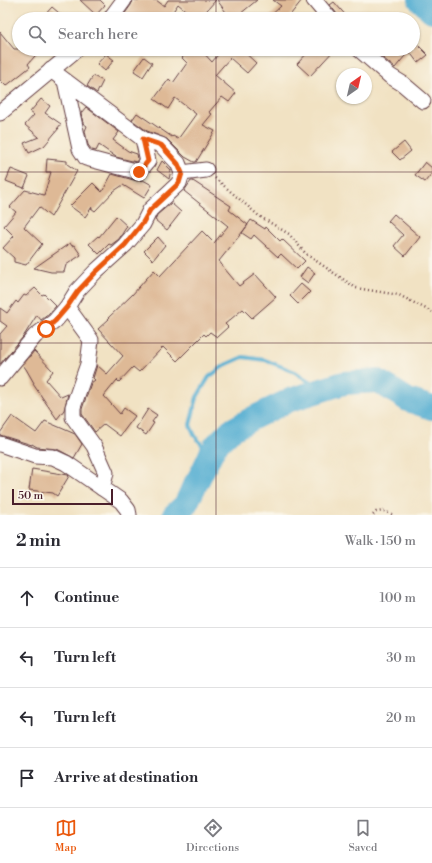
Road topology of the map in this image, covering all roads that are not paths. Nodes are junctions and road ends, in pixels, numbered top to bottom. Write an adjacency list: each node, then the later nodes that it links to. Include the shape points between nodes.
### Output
1 (124, 0): 3 (street)
2 (314, 0): 4 (street)
3 (115, 12)
4 (324, 12)
5 (68, 56): 7 (street)
6 (367, 56): 9 (street)
7 (51, 70): 8 (street); 10 (street)
8 (65, 81): 11 (street); 11 (street, via 80,149 86,158 139,172 148,161)
9 (423, 101)
10 (0, 113)
11 (143, 139): 13 (street, via 161,145 178,164)
12 (206, 170): 13 (street)
13 (182, 173): 14 (street, via 179,183 150,210 125,245 78,291)
14 (67, 307): 15 (street, via 55,321 35,336); 17 (street, via 91,340 88,364 72,417 91,442 106,473)
15 (0, 378)
16 (0, 444): 17 (street, via 35,456 54,457)
17 (102, 488): 18 (street, via 121,501)
18 (130, 515)

